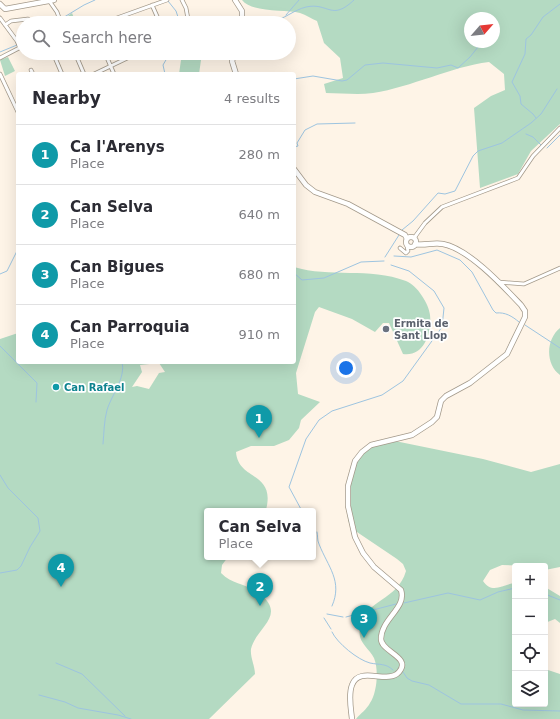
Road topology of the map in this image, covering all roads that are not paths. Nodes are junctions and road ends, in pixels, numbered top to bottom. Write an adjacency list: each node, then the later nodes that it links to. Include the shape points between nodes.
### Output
1 (167, 0): 5 (street)
2 (182, 0): 10 (street)
3 (235, 0): 11 (street, via 242,11)
4 (52, 1): 6 (street, via 6,9); 7 (street)
5 (152, 5): 8 (street); 9 (street)
6 (0, 6)
7 (58, 16)
8 (123, 16)
9 (157, 16)
10 (187, 16)
11 (242, 16)
12 (0, 18): 14 (street)
13 (16, 20): 14 (street)
14 (4, 24): 15 (street)
15 (16, 40)
16 (16, 49): 17 (street)
17 (0, 58)
18 (56, 60): 24 (street)
19 (78, 60): 25 (street)
20 (107, 60): 23 (street)
21 (123, 60): 23 (street)
22 (232, 60): 28 (street)
23 (110, 66): 26 (street); 27 (street)
24 (61, 72)
25 (83, 72)
26 (98, 72)
27 (113, 72)
28 (235, 72)
29 (0, 74): 30 (street)
30 (16, 106)
31 (560, 128): 33 (street, via 518,178 442,206)
32 (296, 171): 34 (street, via 311,189 348,204 405,235)
33 (414, 238): 34 (street); 35 (street)
34 (407, 239): 36 (street)
35 (415, 244): 36 (street, via 412,247); 39 (street, via 424,246 431,243 451,247 483,268)
36 (408, 246): 37 (street, via 406,252)
37 (400, 248)
38 (560, 268): 39 (street, via 524,284)
39 (498, 282): 40 (street, via 525,311 525,317 507,354 470,384 446,396 441,401 437,417 432,422 412,435 371,445 355,461 348,486 348,506 355,538 374,567 399,587 402,597 398,607 389,617 381,640 383,647 399,658 401,668 393,676 362,676 353,682)
40 (352, 719)

